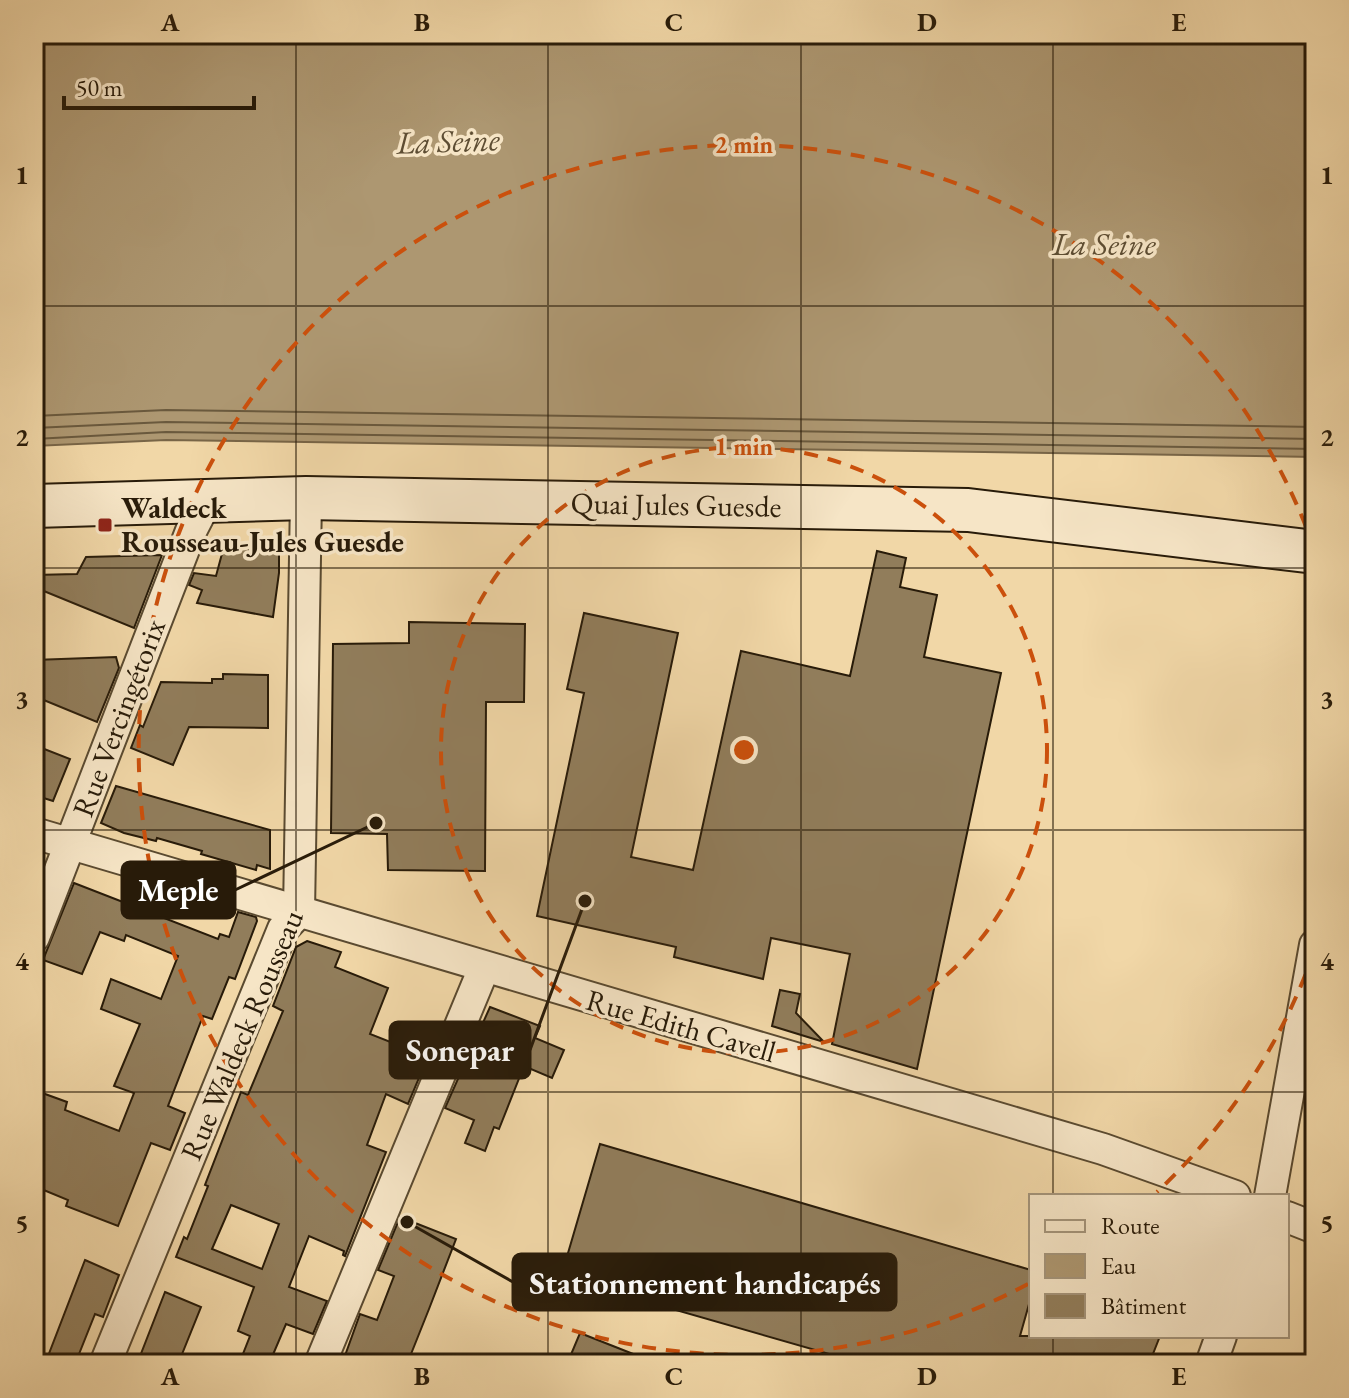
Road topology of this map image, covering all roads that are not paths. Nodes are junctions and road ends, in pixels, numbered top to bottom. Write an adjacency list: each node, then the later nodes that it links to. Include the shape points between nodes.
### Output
1 (306, 498): 2 (main road, Quai Jules Guesde); 4 (main road, Quai Jules Guesde, via 968,510); 7 (street, Rue Waldeck Rousseau)
2 (207, 500): 3 (main road, Quai Jules Guesde); 6 (street, Rue Vercingétorix)
3 (35, 507)
4 (1315, 552)
5 (34, 833): 6 (street, Rue Edith Cavell)
6 (70, 844): 7 (street, Rue Edith Cavell); 8 (street, Rue Vercingétorix)
7 (299, 912): 10 (street, Rue Edith Cavell); 16 (street, Rue Waldeck Rousseau, via 283,929)
8 (34, 937)
9 (1315, 945): 12 (street)
10 (484, 968): 11 (street, Rue Edith Cavell, via 1103,1149); 17 (street)
11 (1229, 1194)
12 (1270, 1194)
13 (1289, 1218): 14 (street)
14 (1315, 1228)
15 (1220, 1338): 18 (street)
16 (105, 1364)
17 (320, 1364)
18 (1211, 1364)

